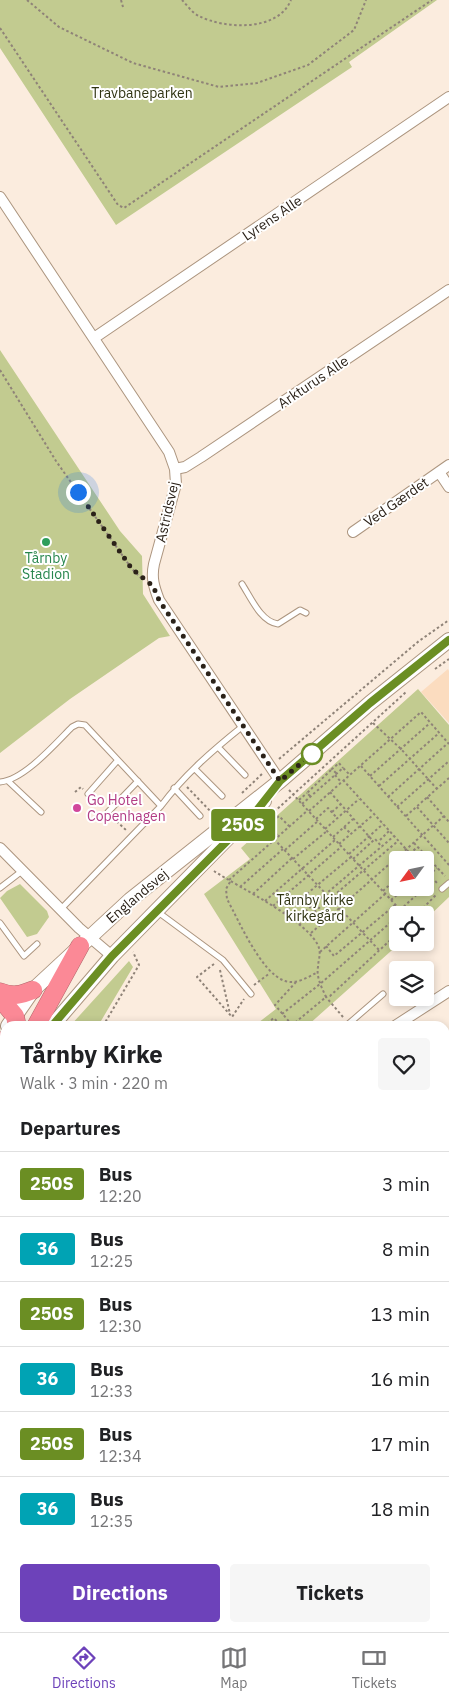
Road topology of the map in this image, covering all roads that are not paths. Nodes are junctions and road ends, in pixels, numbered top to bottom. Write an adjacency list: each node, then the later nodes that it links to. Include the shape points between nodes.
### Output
1 (449, 97): 4 (street, Lyrens Alle)
2 (0, 197): 4 (street, Astridsvej)
3 (449, 290): 6 (street, Arkturus Alle, via 201,458)
4 (94, 338): 6 (street, Astridsvej, via 169,452)
5 (449, 465): 7 (street, Ved Gærdet)
6 (175, 469): 13 (street, Astridsvej, via 176,484 154,564 153,586 159,600)
7 (439, 472): 8 (street, Ved Gærdet); 9 (street, Ved Gærdet)
8 (449, 487)
9 (353, 532)
10 (242, 584): 11 (lane, via 271,623 278,624 300,610)
11 (306, 613)
12 (449, 640): 20 (main road, Englandsvej)
13 (243, 726): 14 (lane); 20 (street)
14 (218, 746): 16 (lane); 17 (lane)
15 (118, 760): 18 (lane, via 85,725 78,724); 19 (lane); 23 (lane)
16 (195, 769): 22 (lane); 24 (lane)
17 (245, 775)
18 (8, 781): 21 (lane); 26 (lane)
19 (138, 781): 25 (lane); 27 (lane)
20 (280, 781): 35 (main road, Englandsvej, via 254,814); 37 (main road, Englandsvej, via 130,900)
21 (0, 782)
22 (174, 788): 25 (lane); 28 (lane)
23 (88, 794)
24 (222, 796)
25 (161, 806): 34 (lane)
26 (41, 812)
27 (108, 812)
28 (200, 816)
29 (0, 848): 30 (street)
30 (22, 871): 32 (lane); 34 (street)
31 (448, 880): 33 (lane)
32 (0, 888)
33 (442, 889)
34 (61, 910): 37 (street)
35 (157, 911): 39 (main road, Englandsvej); 43 (lane, via 217,958)
36 (0, 923): 38 (lane, via 24,956)
37 (85, 942): 39 (street); 40 (main road, Englandsvej); 48 (highway)
38 (37, 944)
39 (112, 956): 49 (main road, Englandsvej)
40 (33, 990): 42 (highway, via 19,996); 47 (main road, Englandsvej)
41 (449, 991): 51 (street)
42 (0, 992)
43 (250, 993)
44 (383, 994): 50 (lane)
45 (0, 998): 46 (highway)
46 (9, 1021)
47 (14, 1021)
48 (39, 1021)
49 (56, 1021)
50 (353, 1021)
51 (403, 1021)

